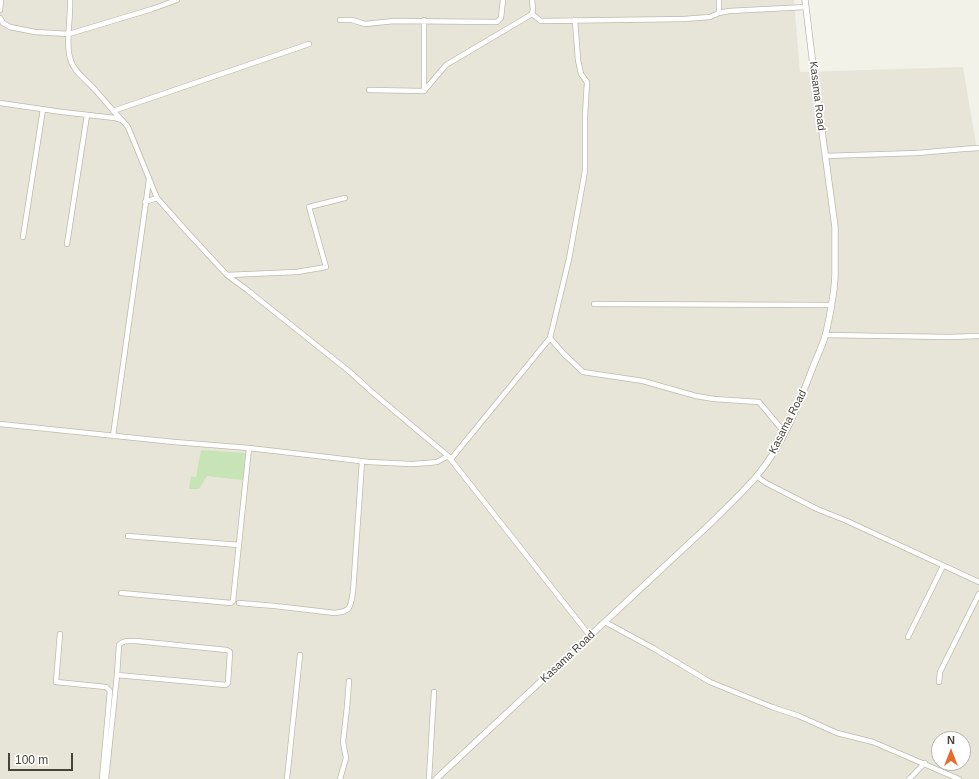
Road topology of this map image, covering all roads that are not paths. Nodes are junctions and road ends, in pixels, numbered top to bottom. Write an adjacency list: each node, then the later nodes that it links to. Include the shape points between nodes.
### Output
1 (1, 0): 10 (street)
2 (70, 0): 19 (street)
3 (177, 0): 8 (street)
4 (503, 0): 15 (street, via 501,18 497,22)
5 (532, 0): 12 (street)
6 (719, 0): 11 (street)
7 (805, 0): 9 (street, Kasama Road)
8 (169, 1): 19 (street, via 152,9)
9 (806, 7): 11 (street); 29 (street, Kasama Road)
10 (0, 10)
11 (719, 13): 16 (street, via 710,17 684,19)
12 (532, 14): 16 (street, via 541,21); 22 (street, via 446,65)
13 (0, 18): 17 (street)
14 (340, 20): 15 (street, via 365,24)
15 (424, 20): 22 (street)
16 (575, 20): 41 (street, via 578,60 581,74 587,82 585,171)
17 (5, 24): 18 (street); 19 (street, via 35,32)
18 (0, 27)
19 (69, 34): 25 (street, via 71,63)
20 (309, 44): 25 (street)
21 (369, 90): 22 (street)
22 (424, 91)
23 (0, 102): 24 (street)
24 (43, 109): 26 (street); 34 (street)
25 (113, 111): 27 (street)
26 (87, 115): 27 (street); 35 (street)
27 (122, 120): 30 (street, via 128,127)
28 (979, 148): 29 (street)
29 (825, 156): 38 (street, Kasama Road, via 835,228)
30 (148, 180): 31 (street); 33 (street)
31 (157, 198): 33 (street); 36 (street)
32 (345, 198): 36 (street, via 309,208 326,267 297,272)
33 (145, 202): 44 (street)
34 (23, 237)
35 (66, 244)
36 (227, 275): 46 (street, via 350,372)
37 (594, 304): 38 (street)
38 (831, 305): 39 (street, Kasama Road)
39 (825, 335): 40 (street); 43 (street, Kasama Road, via 799,405)
40 (979, 336)
41 (550, 338): 43 (street, via 583,372 643,381 696,396 759,402); 46 (street)
42 (0, 424): 44 (street)
43 (785, 433): 48 (street, Kasama Road)
44 (113, 436): 45 (street)
45 (249, 448): 47 (street); 50 (street)
46 (449, 457): 47 (street, via 427,464); 58 (street)
47 (362, 461): 55 (street, via 350,607 345,612 335,613)
48 (756, 476): 51 (street, via 817,509); 56 (street, Kasama Road, via 711,523)
49 (128, 536): 50 (street)
50 (239, 545): 53 (street, via 234,598 230,603)
51 (943, 566): 52 (street); 59 (street)
52 (979, 582)
53 (121, 593)
54 (979, 594): 63 (street, via 940,672)
55 (239, 604)
56 (604, 622): 58 (street, Kasama Road); 65 (street, via 710,682 837,733 873,742)
57 (60, 634): 66 (street, via 56,682 106,687 110,691)
58 (590, 636): 71 (street, Kasama Road)
59 (908, 636)
60 (300, 655): 68 (street)
61 (117, 675): 61 (street, via 119,646 127,641 230,652 226,685); 67 (street)
62 (349, 681): 69 (street, via 343,742 346,758)
63 (939, 682)
64 (434, 692): 70 (street)
65 (925, 764): 72 (street); 73 (street)
66 (102, 779)
67 (106, 779)
68 (287, 779)
69 (340, 779)
70 (429, 779)
71 (436, 779)
72 (909, 779)
73 (959, 779)

